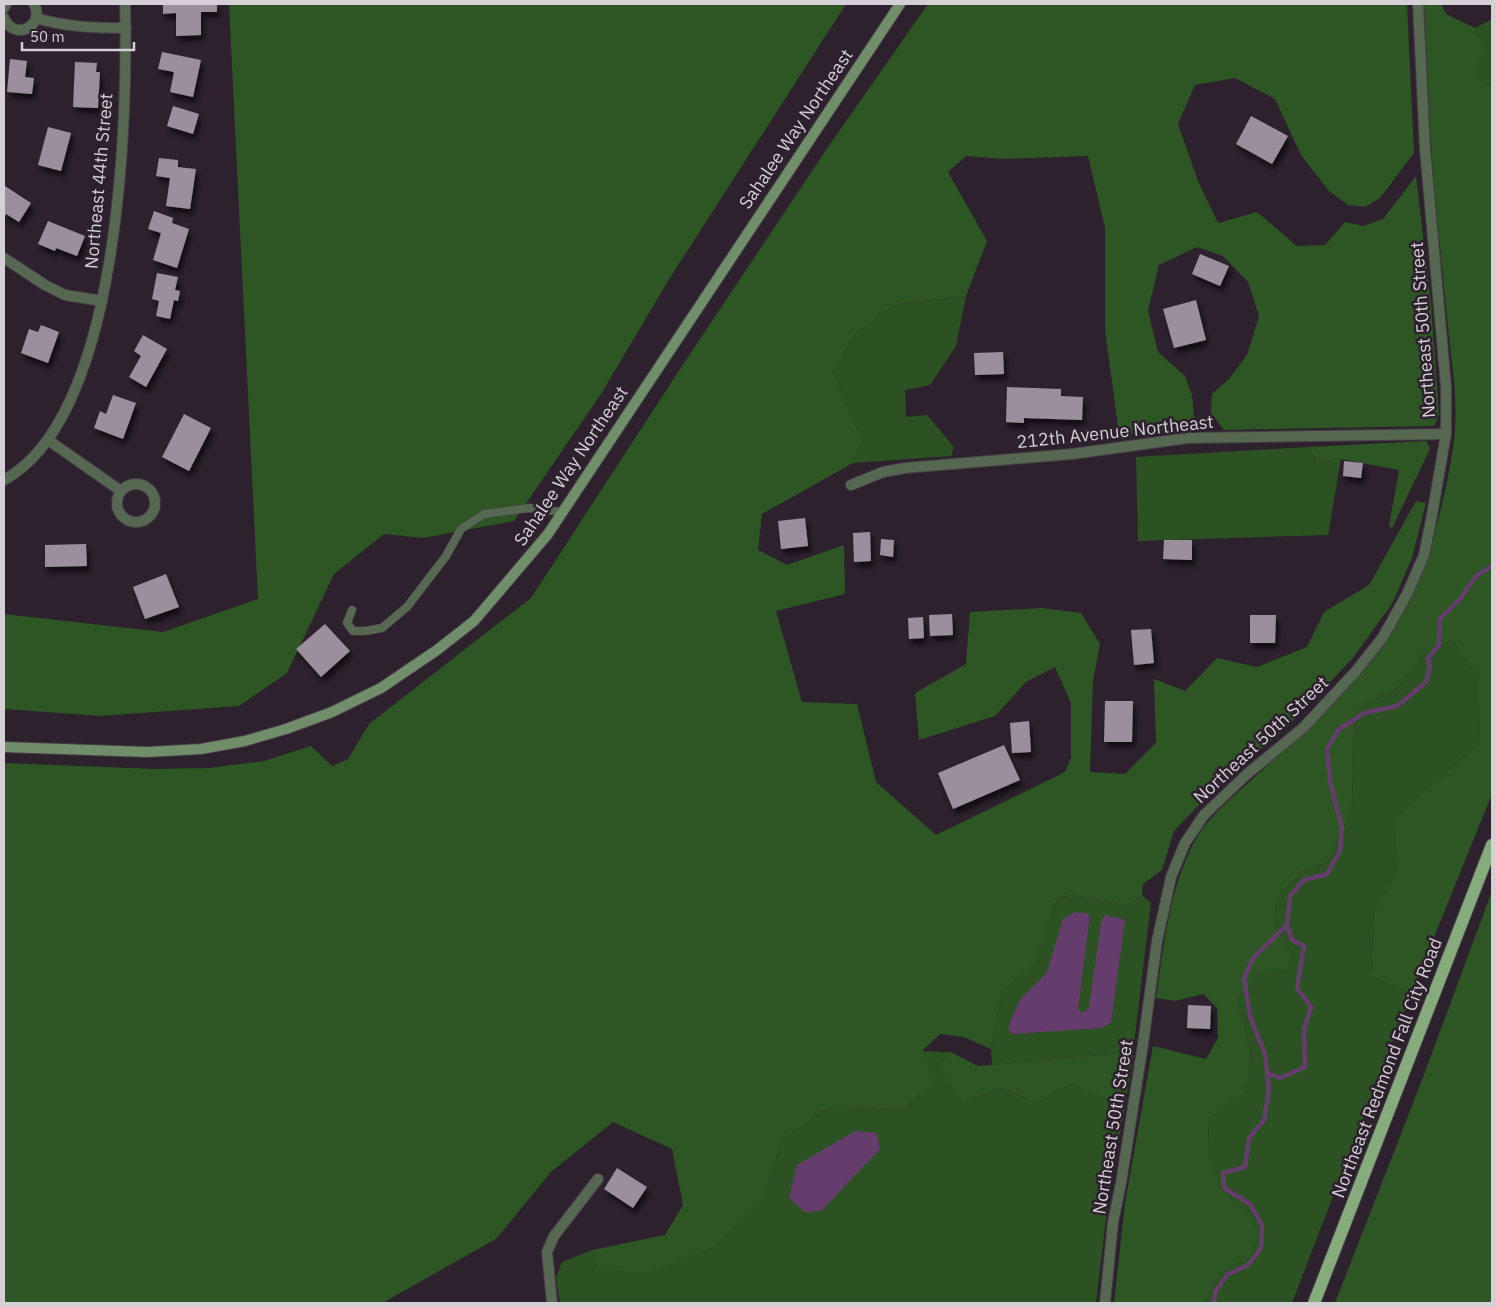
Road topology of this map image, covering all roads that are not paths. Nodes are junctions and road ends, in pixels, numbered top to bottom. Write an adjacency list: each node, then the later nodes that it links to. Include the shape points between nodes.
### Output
1 (6, 4): 6 (street)
2 (34, 4): 8 (street)
3 (125, 4): 9 (street, Northeast 44th Street)
4 (900, 4): 17 (main road, Sahalee Way Northeast)
5 (1418, 4): 12 (street, Northeast 50th Street, via 1424,149 1446,386)
6 (4, 8)
7 (4, 18): 8 (street, via 8,25 18,30 29,27)
8 (36, 18): 9 (street, via 85,27)
9 (126, 28): 11 (street, Northeast 44th Street, via 119,185 112,251)
10 (4, 258): 11 (street, via 65,295)
11 (102, 301): 13 (street, Northeast 44th Street, via 80,377)
12 (1446, 434): 15 (street, 212th Avenue Northeast, via 1188,438 1072,454 905,468 882,472); 23 (street, Northeast 50th Street, via 1424,554 1383,638 1303,728 1204,815 1185,843 1171,877 1157,941 1142,1053 1113,1222)
13 (48, 440): 14 (street, via 34,457); 16 (street)
14 (4, 480)
15 (851, 485)
16 (121, 492)
17 (562, 512): 18 (lane, via 529,508 484,514 461,529 446,556 407,607 382,628 353,631 347,623); 19 (main road, Sahalee Way Northeast, via 548,534 474,621 380,688 332,712 286,730 200,749 147,752)
18 (352, 610)
19 (4, 747)
20 (1492, 845): 24 (main road, Northeast Redmond Fall City Road)
21 (598, 1180): 22 (street, via 554,1236 547,1252)
22 (552, 1303)
23 (1105, 1303)
24 (1314, 1303)

